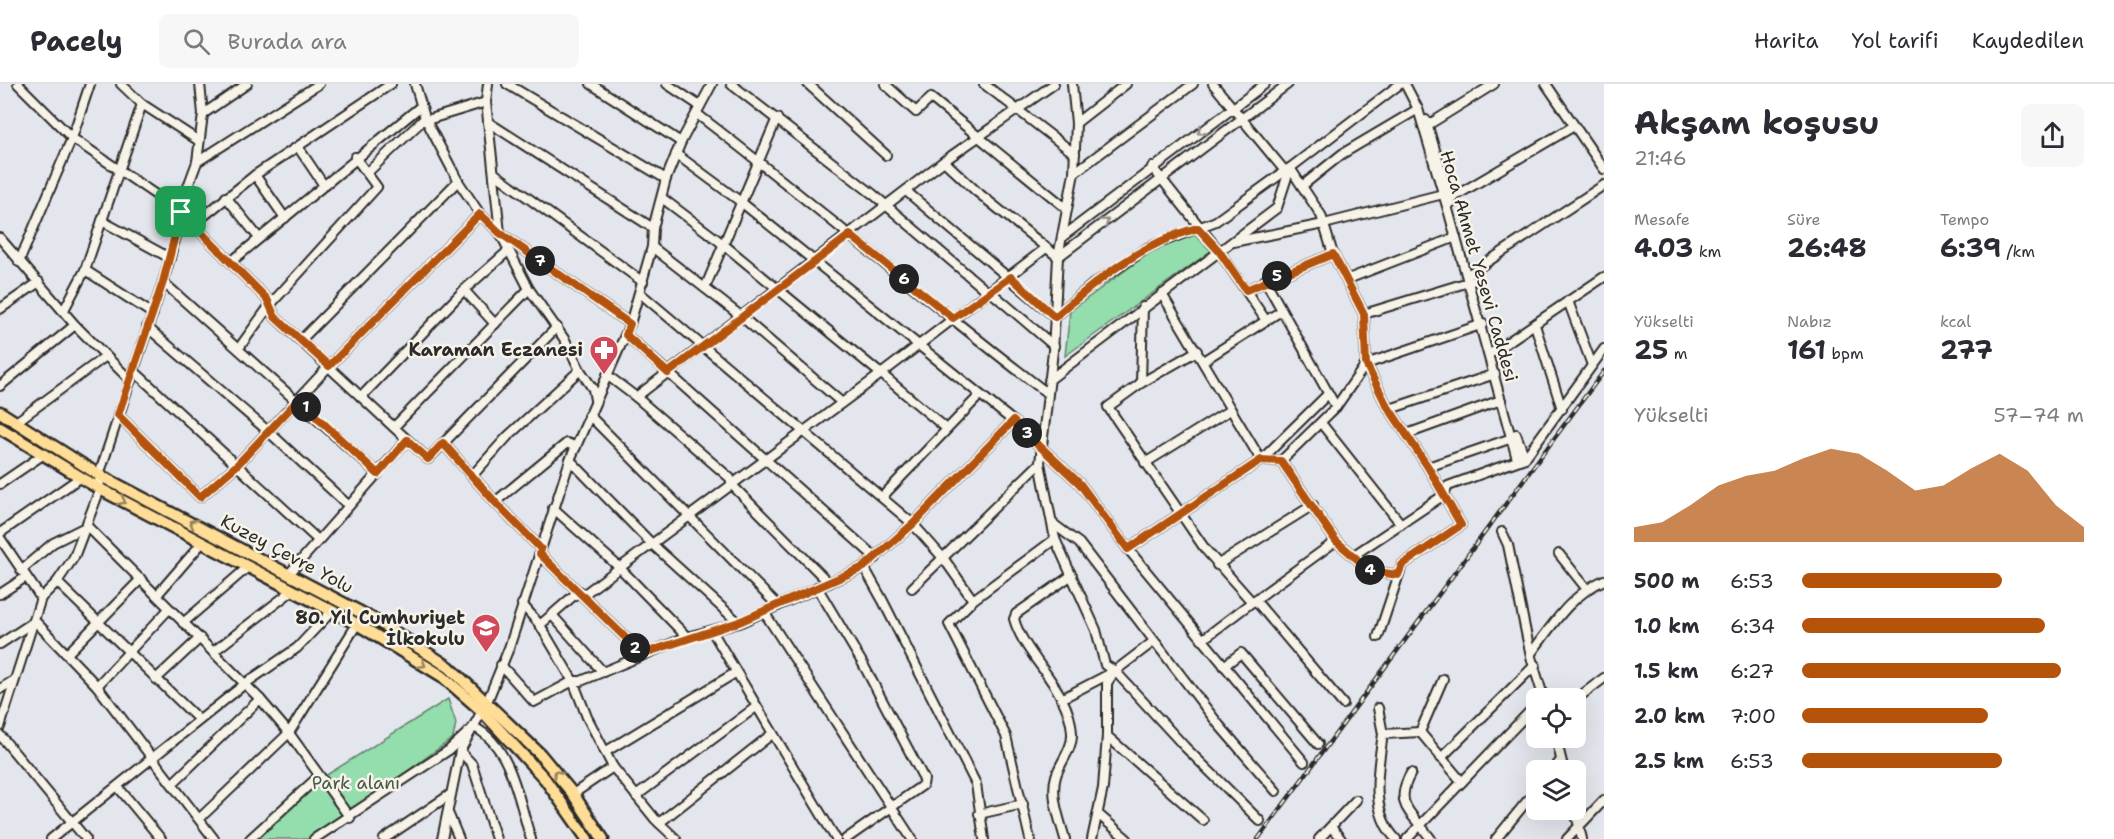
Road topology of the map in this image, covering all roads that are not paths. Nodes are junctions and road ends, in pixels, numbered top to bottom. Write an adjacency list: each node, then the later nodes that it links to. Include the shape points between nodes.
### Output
1 (18, 84): 45 (street)
2 (90, 84): 45 (street)
3 (121, 84): 31 (street)
4 (200, 84): 37 (street)
5 (247, 84): 37 (street)
6 (319, 84): 56 (street)
7 (391, 84): 49 (street)
8 (415, 84): 32 (street)
9 (488, 84): 30 (street)
10 (507, 84): 65 (street)
11 (591, 84): 48 (street)
12 (667, 84): 35 (street)
13 (712, 84): 35 (street)
14 (731, 84): 38 (street)
15 (808, 84): 52 (street)
16 (885, 84): 46 (street, via 916,112 931,98)
17 (984, 84): 36 (street)
18 (1054, 84): 36 (street)
19 (1072, 84): 42 (street)
20 (1126, 84): 42 (street)
21 (1193, 84): 63 (street)
22 (1213, 84): 33 (street)
23 (1265, 84): 33 (street)
24 (1288, 84): 40 (street)
25 (1400, 84): 60 (street)
26 (1405, 84): 34 (street, Hoca Ahmet Yesevi Caddesi)
27 (1411, 84): 43 (street, Hoca Ahmet Yesevi Caddesi)
28 (1494, 84): 43 (street)
29 (1546, 84): 44 (street)
30 (486, 102): 39 (street); 41 (street)
31 (142, 104): 47 (street); 58 (street)
32 (421, 106): 39 (street); 53 (street)
33 (1231, 109): 40 (street); 57 (street, one-way to 57)
34 (1418, 109): 70 (street, via 1342,154); 73 (street, Hoca Ahmet Yesevi Caddesi)
35 (698, 110): 48 (street); 54 (street)
36 (1017, 111): 46 (street); 51 (street)
37 (203, 114): 47 (street)
38 (777, 118): 54 (street); 76 (street)
39 (426, 119): 61 (street); 67 (street)
40 (1242, 120): 60 (street); 66 (street)
41 (488, 122): 62 (street); 84 (street)
42 (1076, 123): 51 (street)
43 (1428, 125): 73 (street, Hoca Ahmet Yesevi Caddesi)
44 (1574, 126): 59 (street); 73 (street)
45 (72, 138): 58 (street); 103 (street)
46 (981, 138): 55 (street); 77 (street)
47 (199, 141): 56 (street)
48 (681, 142): 50 (street)
49 (298, 147): 64 (street); 68 (street)
50 (676, 154): 65 (street); 75 (street)
51 (1075, 154): 63 (street)
52 (886, 155)
53 (355, 158): 61 (street); 68 (street)
54 (759, 161): 75 (street); 87 (street)
55 (944, 161): 71 (street); 96 (street)
56 (197, 162): 78 (street)
57 (1152, 167): 66 (street); 88 (street)
58 (119, 168): 78 (street); 81 (street)
59 (1604, 169)
60 (1287, 170): 70 (street); 85 (street, via 1216,221); 92 (street, via 1277,207)
61 (367, 173): 123 (street, via 377,187)
62 (494, 173): 86 (street); 113 (street)
63 (1074, 173): 77 (street)
64 (255, 175): 72 (street); 80 (street)
65 (666, 179): 74 (street)
66 (1161, 179): 85 (street); 100 (street, one-way to 66)
67 (458, 181): 79 (street); 142 (street)
68 (323, 184): 80 (street)
69 (1604, 185): 109 (street)
70 (1302, 186): 83 (street)
71 (906, 191): 76 (street); 106 (street)
72 (226, 196): 82 (street); 91 (street)
73 (1446, 196): 83 (street); 89 (street, Hoca Ahmet Yesevi Caddesi); 109 (street, Hoca Ahmet Yesevi Caddesi)
74 (662, 198): 84 (street); 93 (street)
75 (741, 202): 93 (street); 104 (street)
76 (887, 206): 87 (street); 119 (street)
77 (1067, 209): 88 (street)
78 (181, 212): 82 (street); 101 (street)
79 (480, 214): 86 (street); 154 (street)
80 (285, 218): 91 (street)
81 (102, 221): 101 (street); 105 (street)
82 (194, 224): 102 (street)
83 (1324, 224): 92 (street); 99 (street)
84 (652, 228): 94 (street)
85 (1198, 228): 98 (street); 131 (street, via 1149,247 1092,285)
86 (500, 233): 97 (street); 135 (street)
87 (850, 235): 104 (street); 132 (street)
88 (1062, 237): 100 (street)
89 (1456, 237): 108 (street); 109 (street, Hoca Ahmet Yesevi Caddesi)
90 (0, 238): 95 (street)
91 (259, 238): 102 (street)
92 (1231, 242): 98 (street)
93 (723, 244): 114 (street); 116 (street)
94 (652, 247): 113 (street); 114 (street)
95 (3, 248): 103 (street)
96 (1047, 248): 100 (street); 106 (street)
97 (508, 251): 115 (street); 117 (street)
98 (1219, 251): 118 (street); 121 (street)
99 (1333, 254): 108 (street); 110 (street)
100 (1059, 257): 131 (street)
101 (170, 258): 112 (street)
102 (232, 261): 123 (street)
103 (19, 262): 111 (street)
104 (814, 262): 116 (street); 144 (street)
105 (86, 270): 126 (street); 129 (street)
106 (1011, 277): 119 (street); 131 (street)
107 (1604, 277): 122 (street)
108 (1348, 279): 128 (street)
109 (1470, 279): 128 (street); 136 (street, Hoca Ahmet Yesevi Caddesi)
110 (1265, 280): 118 (street); 127 (street)
111 (39, 282): 125 (street); 126 (street)
112 (163, 282): 129 (street); 146 (street)
113 (643, 282): 120 (street)
114 (705, 288): 130 (street)
115 (529, 289): 134 (street); 140 (street)
116 (778, 289): 130 (street); 158 (street)
117 (464, 290): 134 (street); 168 (street)
118 (1246, 290): 133 (street)
119 (989, 292): 132 (street); 145 (street)
120 (640, 293): 135 (street); 143 (street)
121 (1162, 294): 124 (street); 148 (street)
122 (1568, 301): 137 (street); 153 (street)
123 (270, 305): 142 (street, via 275,317); 146 (street)
124 (1143, 307): 161 (street); 163 (street)
125 (0, 309)
126 (64, 310): 138 (street)
127 (1281, 311): 133 (street); 166 (street)
128 (1364, 314): 152 (street)
129 (153, 315): 139 (street)
130 (741, 316): 143 (street); 173 (street)
131 (1055, 317): 145 (street)
132 (953, 318): 144 (street); 165 (street)
133 (1265, 319): 151 (street)
134 (495, 324): 184 (street)
135 (630, 324): 141 (street)
136 (1483, 324): 149 (street, Hoca Ahmet Yesevi Caddesi); 152 (street); 159 (street, Hoca Ahmet Yesevi Caddesi)
137 (1535, 325): 149 (street); 176 (street)
138 (75, 326): 150 (street); 164 (street)
139 (147, 327): 156 (street); 187 (street)
140 (557, 327): 155 (street); 192 (street)
141 (626, 335): 157 (street); 160 (street)
142 (301, 340): 154 (street)
143 (704, 345): 157 (street); 188 (street)
144 (919, 346): 158 (street); 167 (street)
145 (1053, 346): 161 (street)
146 (238, 348): 170 (street)
147 (1604, 349): 153 (street)
148 (1197, 351): 151 (street); 163 (street)
149 (1493, 352): 196 (street, Hoca Ahmet Yesevi Caddesi)
150 (106, 356): 162 (street); 182 (street)
151 (1203, 361): 177 (street)
152 (1366, 364): 174 (street); 175 (street)
153 (1592, 365): 176 (street)
154 (329, 366): 168 (street); 170 (street)
155 (580, 370): 172 (street, via 593,389); 207 (street, via 507,437)
156 (134, 371): 162 (street); 203 (street)
157 (668, 373): 169 (street); 197 (street)
158 (881, 374): 173 (street); 185 (street)
159 (1494, 374): 171 (street, Hoca Ahmet Yesevi Caddesi); 175 (street)
160 (607, 375): 169 (street); 172 (street)
161 (1049, 380): 165 (street)
162 (131, 381): 179 (street)
163 (1141, 383): 202 (street, via 1108,407)
164 (0, 386)
165 (1047, 393): 194 (street)
166 (1328, 394): 174 (street); 199 (street)
167 (980, 396): 181 (street); 185 (street)
168 (361, 397): 184 (street)
169 (636, 397): 210 (street, via 730,477)
170 (298, 400): 187 (street); 205 (street)
171 (1501, 400): 189 (street); 190 (street, Hoca Ahmet Yesevi Caddesi)
172 (595, 401): 180 (street)
173 (841, 402): 188 (street)
174 (1336, 407): 183 (street)
175 (1390, 409): 189 (street)
176 (1562, 409): 196 (street)
177 (1230, 410): 199 (street); 202 (street)
178 (0, 412): 182 (highway, Kuzey Çevre Yolu)
179 (118, 415): 203 (street, via 200,497); 206 (street)
180 (589, 415): 193 (street); 219 (street)
181 (1013, 421): 194 (street); 221 (street)
182 (16, 422): 206 (highway, Kuzey Çevre Yolu)
183 (1321, 423): 200 (street); 222 (street)
184 (394, 427): 191 (street)
185 (947, 429): 213 (street)
186 (2, 431): 195 (highway, Kuzey Çevre Yolu)
187 (269, 432): 203 (street); 216 (street)
188 (803, 432): 197 (street); 213 (street)
189 (1407, 434): 204 (street)
190 (1512, 438): 196 (street, Hoca Ahmet Yesevi Caddesi); 204 (street)
191 (407, 440): 192 (street, via 428,459); 205 (street)
192 (443, 443): 207 (street)
193 (576, 447): 198 (street); 214 (street, via 567,443)
194 (1044, 448): 201 (street); 232 (street, via 1080,484)
195 (44, 454): 208 (highway, Kuzey Çevre Yolu); 209 (street)
196 (1521, 458): 212 (street, via 1448,486)
197 (766, 459): 210 (street); 236 (street)
198 (570, 460): 217 (street); 231 (street)
199 (1261, 460): 200 (street); 218 (street)
200 (1281, 461): 215 (street)
201 (1040, 463): 220 (street); 237 (street)
202 (1144, 463): 218 (street)
203 (237, 465): 228 (street)
204 (1428, 467): 212 (street)
205 (378, 474): 216 (street)
206 (99, 475): 211 (street); 243 (highway, Kuzey Çevre Yolu, one-way to 206)
207 (472, 476): 214 (street)
208 (81, 477): 211 (highway, Kuzey Çevre Yolu); 225 (street)
209 (0, 484)
210 (732, 485): 219 (street); 249 (street)
211 (100, 489): 223 (street); 230 (highway, Kuzey Çevre Yolu, one-way to 230)
212 (1444, 495): 222 (street); 245 (street, via 1461,525 1402,565)
213 (882, 497): 221 (street)
214 (495, 502): 233 (street)
215 (1313, 505): 229 (street); 238 (street)
216 (349, 506): 228 (street)
217 (553, 508): 233 (street); 240 (street)
218 (1182, 514): 232 (street); 238 (street)
219 (690, 516): 231 (street); 261 (street)
220 (1052, 523): 227 (street); 277 (street, via 1078,543)
221 (913, 524): 236 (street); 237 (street)
222 (1401, 524): 235 (street)
223 (87, 526): 242 (street, via 53,543); 246 (street); 248 (street, via 74,557)
224 (1502, 532): 281 (street)
225 (0, 533)
226 (0, 538): 242 (street)
227 (1055, 539): 244 (street); 258 (street)
228 (318, 540): 243 (street)
229 (1336, 541): 235 (street); 259 (street)
230 (201, 544): 239 (highway, Kuzey Çevre Yolu); 256 (street)
231 (652, 544): 240 (street); 268 (street)
232 (1128, 549): 276 (street)
233 (540, 551): 254 (street); 260 (street)
234 (1559, 554): 252 (street)
235 (1354, 555): 245 (street, via 1371,571)
236 (876, 558): 241 (street)
237 (945, 559): 251 (street); 258 (street)
238 (1217, 565): 259 (street)
239 (248, 567): 253 (highway, Kuzey Çevre Yolu); 269 (street)
240 (619, 567): 254 (street); 273 (street)
241 (864, 567): 249 (street); 339 (street, via 976,784)
242 (23, 574): 255 (street); 257 (street)
243 (289, 574): 304 (highway, Kuzey Çevre Yolu, via 379,622 439,660)
244 (1072, 575): 287 (street, via 1096,630 1105,665); 301 (street, via 1014,619)
245 (1398, 575): 274 (street)
246 (141, 579): 256 (street); 267 (street)
247 (1604, 580): 252 (street)
248 (57, 582): 257 (street); 267 (street)
249 (829, 583): 250 (street)
250 (817, 587): 261 (street); 338 (street, via 924,779 923,785)
251 (912, 588)
252 (1586, 588): 281 (street, via 1571,601)
253 (293, 590): 263 (highway, Kuzey Çevre Yolu); 280 (street)
254 (581, 593): 265 (street); 283 (street)
255 (0, 594)
256 (156, 595): 262 (street)
257 (41, 598): 266 (street)
258 (973, 600): 337 (street, via 949,624 1006,736)
259 (1253, 601): 276 (street); 302 (street)
260 (522, 604): 271 (street); 284 (street)
261 (778, 606): 264 (street)
262 (169, 609): 269 (street); 279 (street)
263 (332, 611): 270 (highway, Kuzey Çevre Yolu); 295 (street, via 297,648)
264 (764, 612): 268 (street); 338 (street)
265 (552, 615): 271 (street); 288 (street)
266 (35, 621): 278 (street); 282 (street); 293 (street)
267 (98, 622): 279 (street); 282 (street)
268 (739, 622): 272 (street)
269 (183, 623): 275 (street)
270 (357, 624): 304 (highway, Kuzey Çevre Yolu, one-way to 304); 311 (street)
271 (540, 625): 294 (street)
272 (712, 631): 273 (street); 289 (street)
273 (687, 637): 283 (street)
274 (1378, 637)
275 (200, 638): 280 (street); 291 (street)
276 (1202, 640): 286 (street)
277 (1153, 642): 287 (street); 330 (street)
278 (0, 644)
279 (128, 651): 291 (street); 296 (street)
280 (213, 652): 295 (street)
281 (1532, 652): 285 (street)
282 (67, 654): 296 (street)
283 (642, 654): 288 (street)
284 (501, 665): 294 (street, via 534,702); 304 (street)
285 (1535, 665): 297 (street); 321 (street)
286 (1224, 666): 316 (street, via 1241,653); 323 (street)
287 (1115, 671): 301 (street); 315 (street, via 1107,683); 346 (street)
288 (603, 672): 294 (street)
289 (735, 673): 303 (street); 319 (street)
290 (1604, 678): 299 (street)
291 (156, 679): 307 (street)
292 (1443, 679): 310 (street)
293 (14, 681): 298 (street); 308 (street)
294 (573, 681): 319 (street)
295 (246, 684): 300 (street); 307 (street)
296 (97, 686): 320 (street)
297 (1541, 688)
298 (0, 689)
299 (1586, 692)
300 (260, 699): 311 (street); 328 (street)
301 (1061, 699): 371 (street, via 1072,734 1054,788)
302 (1343, 704)
303 (756, 706): 312 (street); 333 (street)
304 (485, 707): 309 (street); 332 (highway, Kuzey Çevre Yolu, one-way to 304, via 540,754); 363 (highway, Kuzey Çevre Yolu, via 545,779)
305 (1378, 708): 313 (street)
306 (1526, 715): 327 (street)
307 (199, 720): 320 (street)
308 (0, 727)
309 (474, 727): 318 (street); 342 (street, via 449,750); 362 (street, via 503,754)
310 (1420, 732): 313 (street); 321 (street)
311 (289, 733): 326 (street); 343 (street)
312 (772, 734): 348 (street); 366 (street)
313 (1383, 734): 376 (street, via 1377,776 1381,814 1386,829)
314 (0, 735): 347 (street)
315 (1107, 736): 340 (street); 344 (street)
316 (1318, 744)
317 (1558, 748): 322 (street)
318 (460, 751): 331 (street); 361 (street, via 472,764)
319 (605, 752): 324 (street)
320 (152, 758): 328 (street); 329 (street)
321 (1441, 758): 327 (street)
322 (1561, 760)
323 (1304, 762)
324 (613, 767): 332 (street); 333 (street)
325 (1411, 772): 350 (street, via 1402,788 1402,799)
326 (322, 780): 342 (street); 356 (street, via 318,777)
327 (1462, 782): 350 (street)
328 (172, 784): 343 (street)
329 (118, 787): 347 (street); 354 (street)
330 (1276, 791)
331 (451, 794): 341 (street); 358 (street)
332 (573, 794): 364 (highway, Kuzey Çevre Yolu)
333 (636, 796): 348 (street)
334 (1356, 800): 351 (street)
335 (1604, 800): 349 (street)
336 (1526, 802): 379 (street)
337 (1023, 804): 339 (street); 370 (street)
338 (891, 807): 367 (street); 368 (street)
339 (979, 814): 369 (street)
340 (1098, 814): 372 (street); 373 (street)
341 (449, 815): 359 (street); 360 (street)
342 (350, 818): 357 (street)
343 (199, 819): 355 (street)
344 (1203, 820)
345 (1578, 820): 349 (street)
346 (1260, 821)
347 (73, 823): 352 (street); 353 (street)
348 (659, 823): 365 (street)
349 (1579, 825): 380 (street); 381 (street)
350 (1422, 826): 377 (street); 378 (street)
351 (1331, 827): 374 (street); 375 (street)
352 (51, 839)
353 (86, 839)
354 (161, 839)
355 (214, 839)
356 (250, 839)
357 (314, 839)
358 (384, 839)
359 (442, 839)
360 (459, 839)
361 (496, 839)
362 (531, 839)
363 (586, 839)
364 (603, 839)
365 (676, 839)
366 (836, 839)
367 (846, 839)
368 (912, 839)
369 (984, 839)
370 (1030, 839)
371 (1065, 839)
372 (1092, 839)
373 (1127, 839)
374 (1319, 839)
375 (1341, 839)
376 (1396, 839)
377 (1407, 839)
378 (1431, 839)
379 (1496, 839)
380 (1568, 839)
381 (1582, 839)

